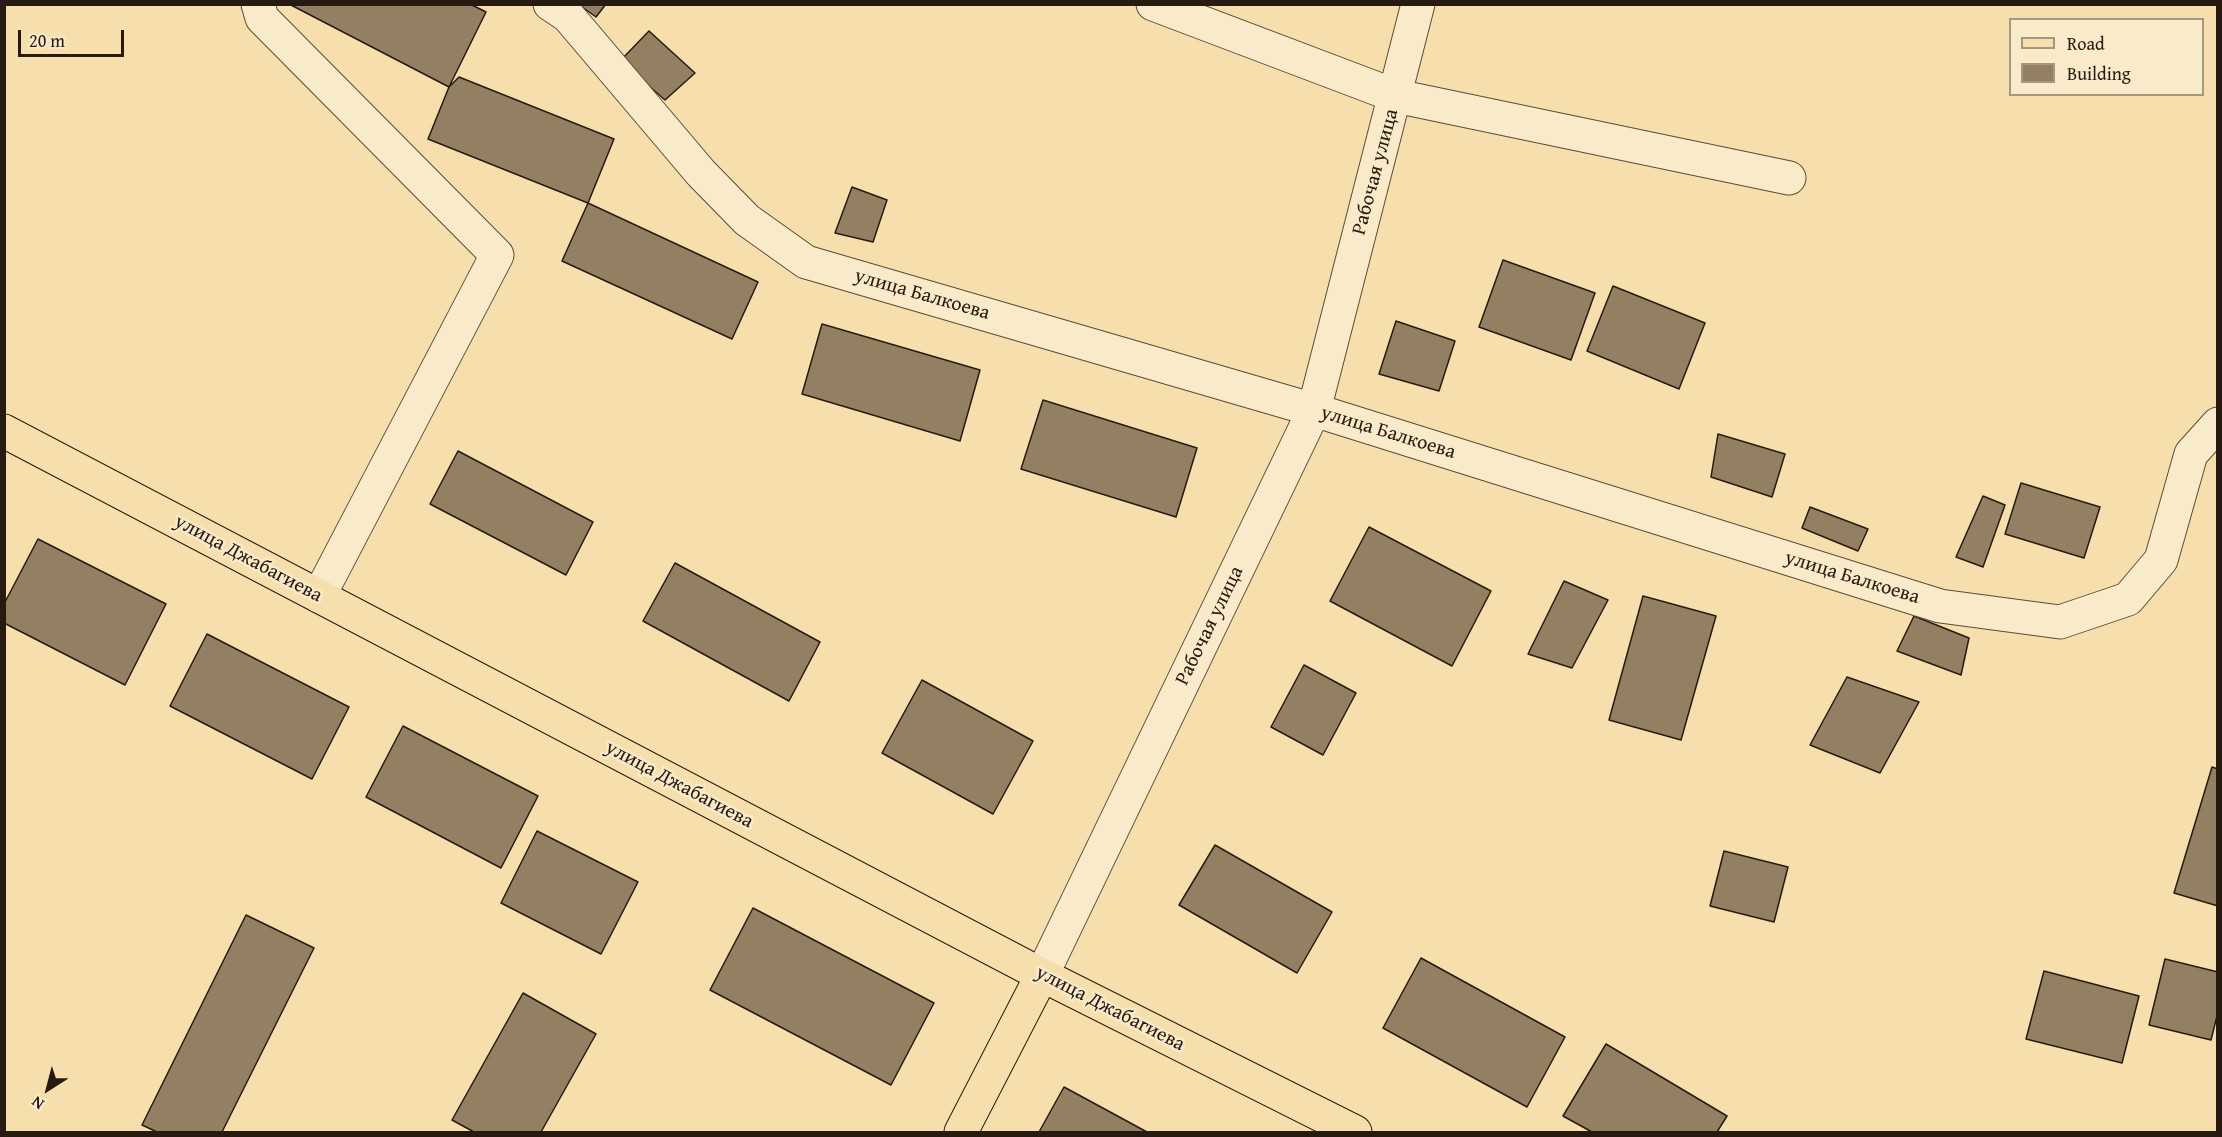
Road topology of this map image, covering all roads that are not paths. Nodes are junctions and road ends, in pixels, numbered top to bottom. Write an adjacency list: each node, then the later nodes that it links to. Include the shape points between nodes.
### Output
1 (258, 4): 10 (street, via 262,18 497,255)
2 (550, 4): 7 (street, улица Балкоева, via 568,16 701,173 747,220 806,262)
3 (1153, 4): 5 (street, Рабочая улица)
4 (1418, 4): 5 (street, Рабочая улица)
5 (1396, 96): 6 (street, Рабочая улица); 7 (street, Рабочая улица)
6 (1789, 177)
7 (1314, 410): 8 (street, улица Балкоева, via 1940,606 2060,622 2128,599 2161,560 2191,454); 11 (street, Рабочая улица)
8 (2217, 424)
9 (4, 431): 10 (main road, улица Джабагиева)
10 (319, 596): 11 (main road, улица Джабагиева)
11 (1042, 975): 12 (main road, Рабочая улица); 13 (main road, улица Джабагиева)
12 (961, 1132)
13 (1355, 1132)

